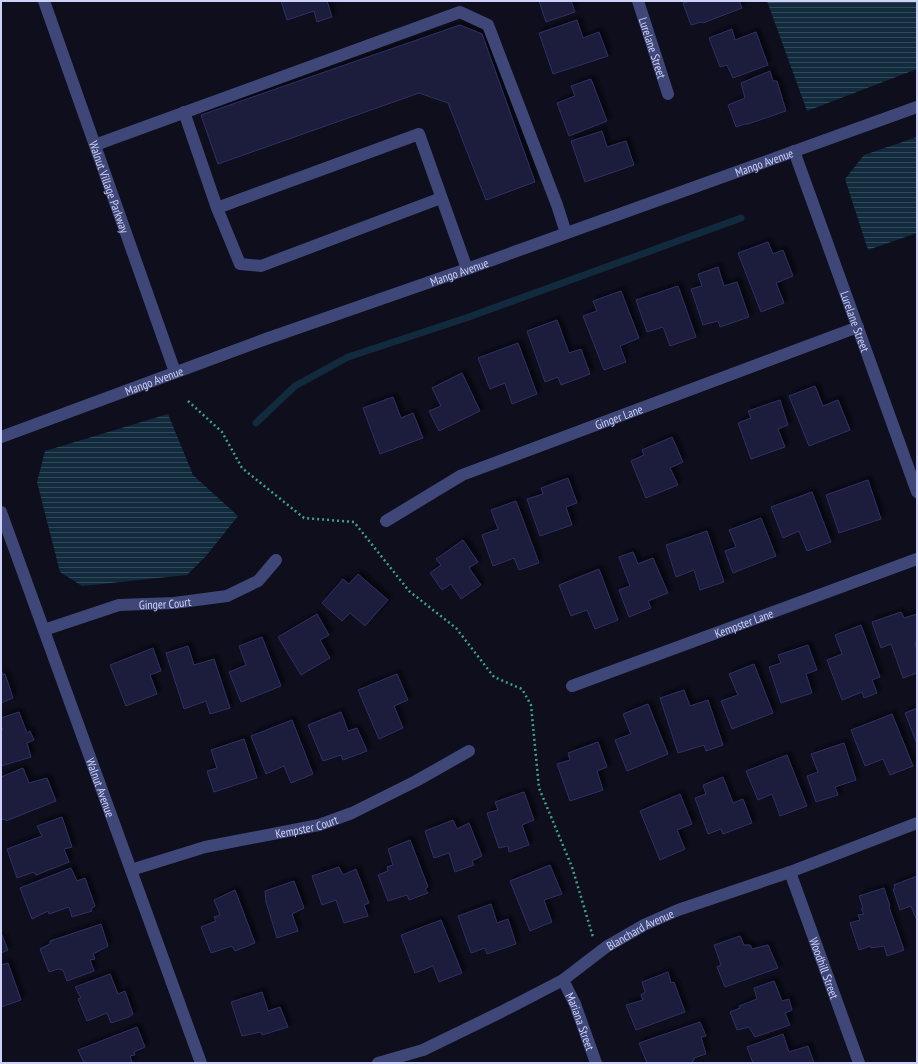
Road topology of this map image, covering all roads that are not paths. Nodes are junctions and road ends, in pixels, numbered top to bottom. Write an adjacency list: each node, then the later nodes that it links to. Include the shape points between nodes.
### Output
1 (44, 1): 6 (street, Walnut Village Parkway)
2 (638, 1): 3 (street, Lurelane Street)
3 (668, 94)
4 (917, 107): 7 (street, Mango Avenue)
5 (184, 112): 6 (street); 9 (street); 10 (street, via 460,12 488,25)
6 (95, 145): 13 (street, Walnut Village Parkway)
7 (794, 151): 10 (street, Mango Avenue); 12 (street, Lurelane Street)
8 (441, 198): 9 (street, via 260,266 240,264); 9 (street, via 419,134); 11 (street)
9 (217, 208)
10 (566, 233): 11 (street, Mango Avenue)
11 (466, 269): 13 (street, Mango Avenue)
12 (858, 326): 15 (street, Lurelane Street); 17 (street, Ginger Lane, via 462,475)
13 (175, 372): 14 (street, Mango Avenue)
14 (1, 437)
15 (917, 492)
16 (1, 512): 20 (street, Walnut Avenue)
17 (386, 521)
18 (917, 559): 21 (street, Kempster Lane)
19 (276, 560): 20 (street, Ginger Court, via 258,581 227,596 174,603 120,605)
20 (44, 630): 24 (street, Walnut Avenue)
21 (572, 686)
22 (469, 750): 24 (street, Kempster Court, via 404,787 326,823 205,847)
23 (917, 823): 25 (street, Blanchard Avenue)
24 (131, 870): 27 (street, Walnut Avenue)
25 (790, 872): 26 (street, Blanchard Avenue, via 678,910 644,925 598,952); 30 (street, Woodhill Street)
26 (563, 980): 28 (street, Blanchard Avenue, via 423,1050); 29 (street, Mariana Street, via 575,1004)
27 (201, 1063)
28 (378, 1063)
29 (596, 1063)
30 (859, 1063)

